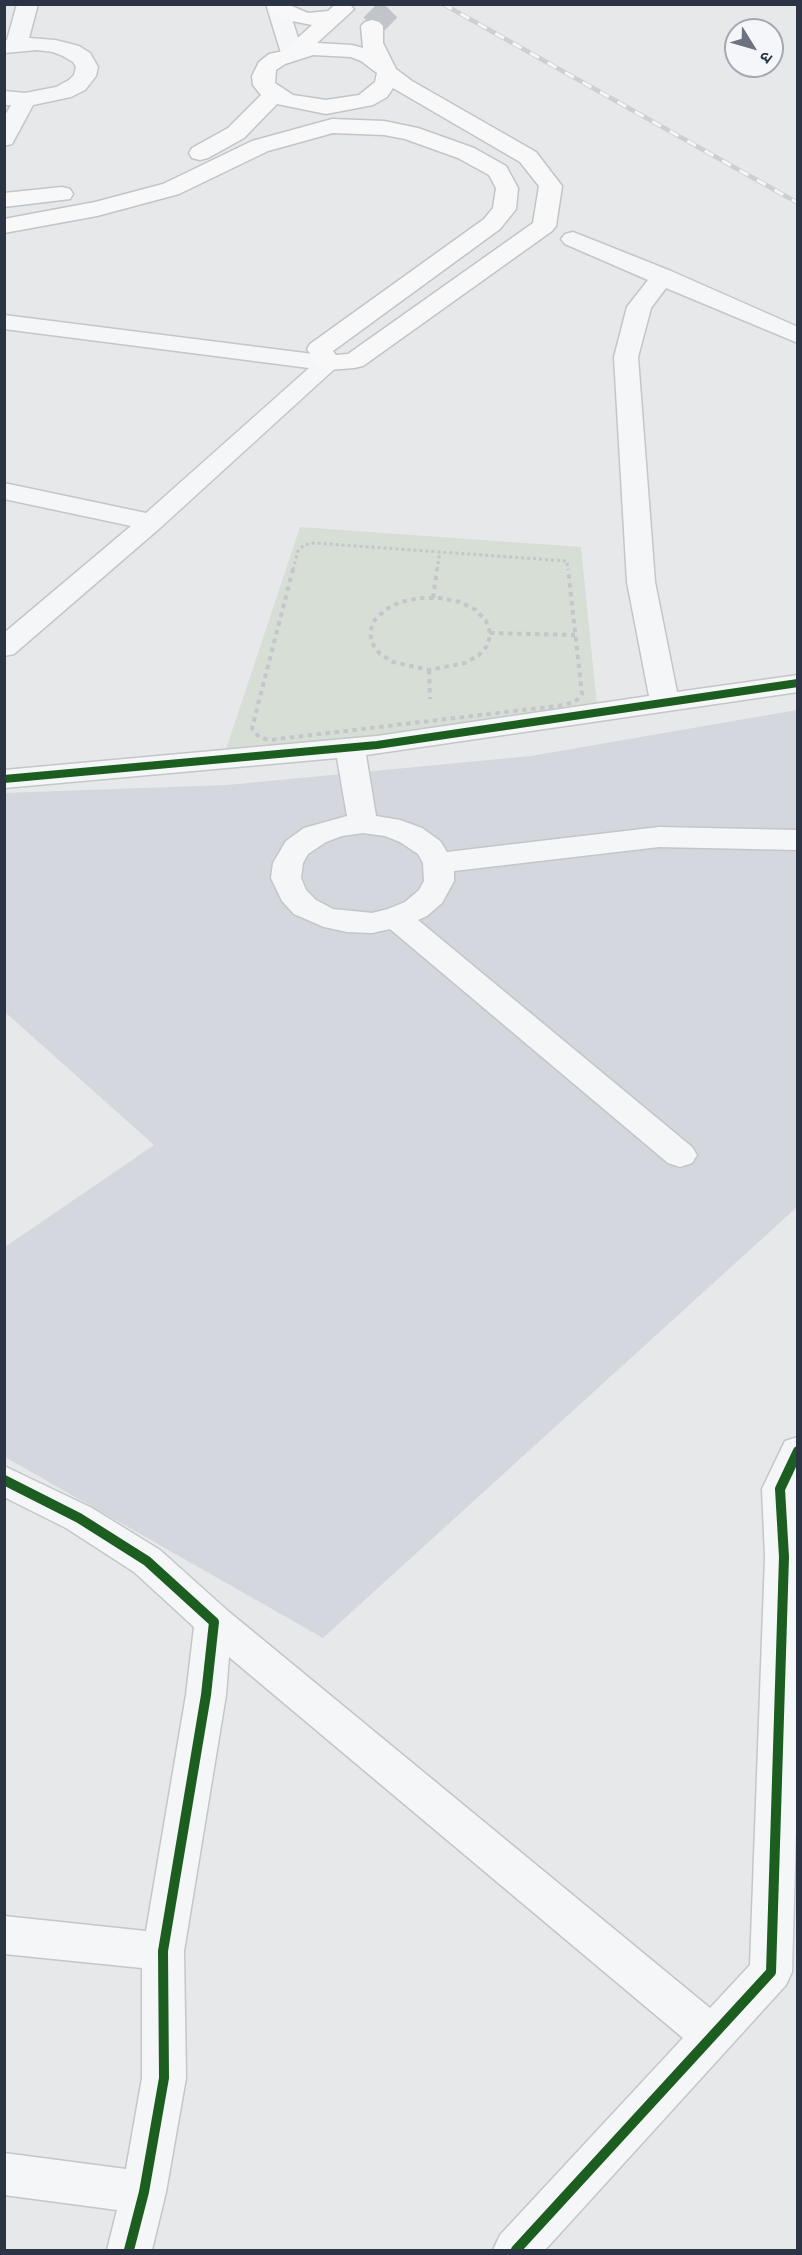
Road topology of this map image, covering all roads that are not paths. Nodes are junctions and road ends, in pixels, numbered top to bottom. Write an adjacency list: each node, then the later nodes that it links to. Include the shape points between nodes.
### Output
1 (28, 4): 4 (street)
2 (277, 6): 5 (street); 5 (main road, via 308,19 338,13)
3 (372, 26): 6 (main road, via 372,43)
4 (11, 46): 8 (street, via 56,46 76,54 87,67 85,76 70,88 46,97)
5 (292, 53): 6 (main road, via 342,50 369,56); 7 (main road, via 267,67 264,85)
6 (385, 68): 9 (main road, via 386,83 379,92); 21 (main road, via 444,110 528,157 551,186 544,226 354,361)
7 (273, 94): 9 (main road); 11 (main road, via 236,133 191,158)
8 (15, 99): 10 (street)
9 (339, 116): 16 (main road, via 332,126 260,146 171,189 97,209); 21 (main road, via 410,133 466,153 498,171 507,188 504,209 492,224 319,349)
10 (4, 139)
11 (169, 165)
12 (147, 173): 13 (main road)
13 (103, 185)
14 (80, 190): 15 (main road, via 46,198)
15 (4, 200)
16 (4, 226)
17 (573, 238): 18 (street)
18 (663, 276): 20 (street); 26 (street, via 639,307 626,357 641,582)
19 (4, 322): 21 (street)
20 (798, 336)
21 (329, 363): 23 (street)
22 (4, 491): 23 (street)
23 (151, 522): 24 (street)
24 (4, 648)
25 (798, 683): 26 (street)
26 (666, 703): 27 (street)
27 (350, 748): 28 (street); 29 (street)
28 (4, 779)
29 (363, 824): 31 (street, via 411,835 429,848); 32 (street, via 315,835 297,848 288,863 286,878 305,907 324,917 372,923)
30 (798, 840): 31 (street, via 659,837)
31 (438, 863): 32 (street, via 438,881 431,896 416,909)
32 (396, 918): 33 (street)
33 (680, 1155)
34 (798, 1451): 36 (street, via 780,1489)
35 (4, 1480): 37 (street, via 79,1518 147,1561)
36 (791, 1558): 39 (street)
37 (214, 1622): 40 (street, via 206,1695); 41 (street)
38 (4, 1935): 40 (street)
39 (784, 1947): 41 (street, via 771,1972)
40 (163, 1951): 43 (street, via 164,2078)
41 (711, 2035): 45 (street)
42 (4, 2174): 43 (street)
43 (144, 2192): 44 (street)
44 (129, 2250)
45 (516, 2250)

